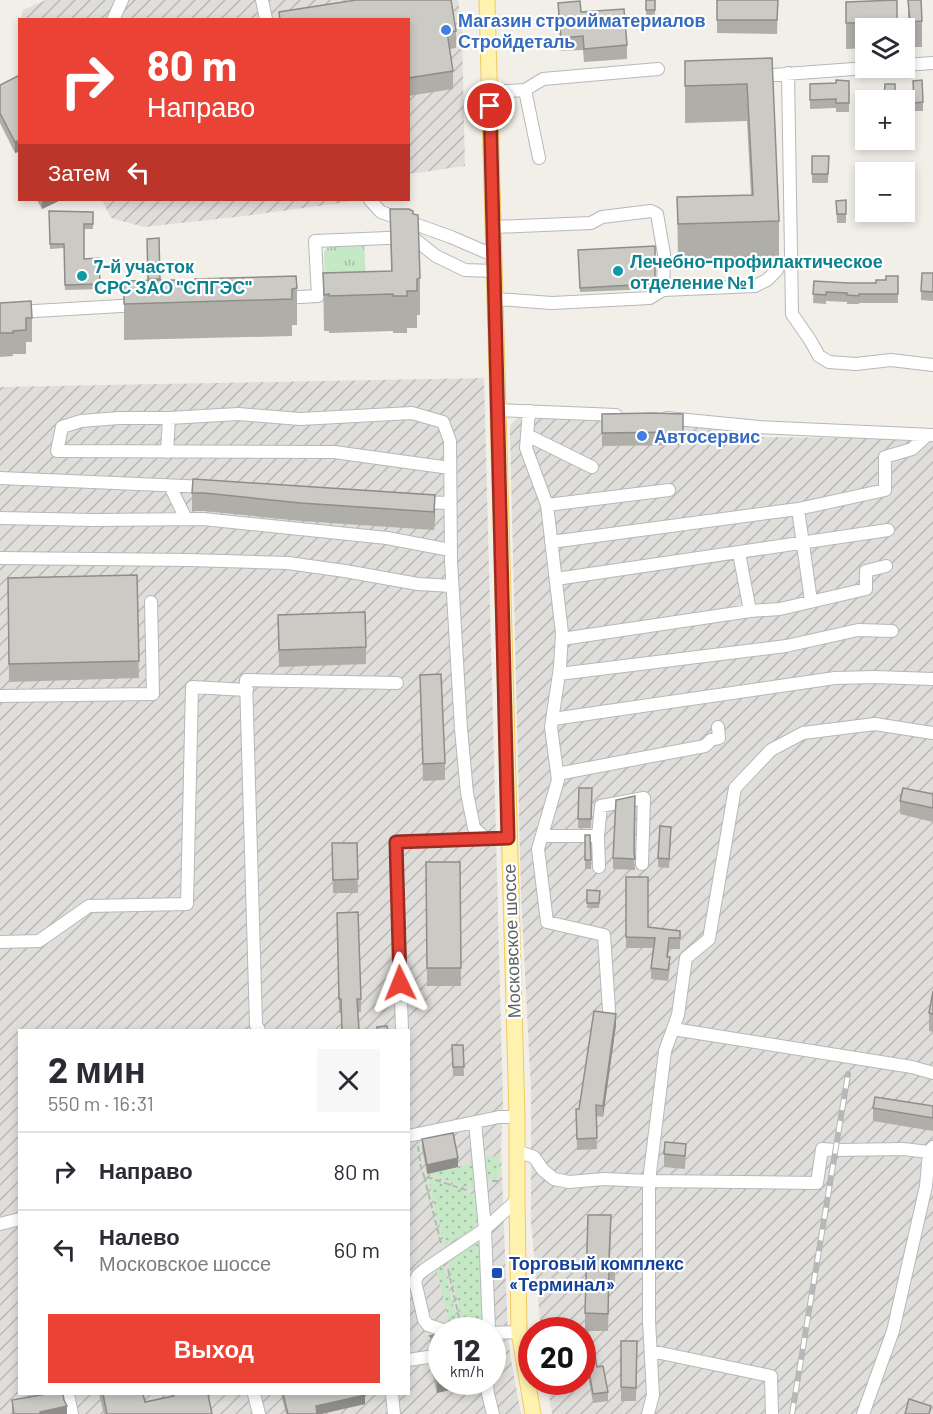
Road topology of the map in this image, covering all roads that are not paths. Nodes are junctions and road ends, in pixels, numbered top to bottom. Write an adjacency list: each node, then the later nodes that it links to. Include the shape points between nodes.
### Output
1 (122, 0): 4 (street)
2 (262, 0): 5 (street)
3 (487, 0): 13 (main road, Московское шоссе)
4 (113, 18)
5 (266, 18)
6 (933, 63): 7 (street)
7 (915, 64)
8 (658, 69): 12 (street, via 543,79)
9 (855, 69): 10 (street)
10 (788, 73): 11 (street); 24 (street, via 792,314 819,356 829,362 891,360)
11 (746, 76)
12 (525, 90): 13 (street); 14 (street)
13 (490, 92): 16 (main road, Московское шоссе)
14 (539, 158)
15 (371, 201): 17 (street, via 381,212 451,237)
16 (494, 227): 17 (main road, Московское шоссе); 19 (street, via 591,223 602,217 651,211 657,214)
17 (495, 263): 20 (street, via 465,270 436,256 412,237 315,241 318,296); 21 (main road, Московское шоссе)
18 (777, 270): 19 (street, via 755,286)
19 (663, 290): 21 (street, via 650,298 552,303)
20 (271, 298)
21 (496, 299): 25 (main road, Московское шоссе)
22 (153, 304): 23 (street)
23 (0, 313)
24 (933, 365)
25 (498, 410): 26 (street); 70 (main road, Московское шоссе)
26 (529, 411): 27 (street); 30 (street)
27 (623, 416)
28 (169, 418): 32 (street); 32 (street, via 81,421 62,427 57,451); 34 (street, via 238,414 300,419 412,413 443,423 450,441)
29 (658, 418): 31 (street)
30 (527, 435): 33 (street); 41 (street, via 526,448)
31 (929, 436): 42 (street, via 912,449 885,457 885,490)
32 (167, 452): 34 (street, via 334,452)
33 (592, 466)
34 (450, 468): 40 (street)
35 (0, 478): 36 (street)
36 (170, 486): 37 (street); 44 (street)
37 (220, 488)
38 (669, 490): 41 (street)
39 (410, 501): 40 (street)
40 (450, 504): 48 (street)
41 (547, 505): 46 (street)
42 (798, 509): 46 (street); 47 (street)
43 (0, 518): 44 (street)
44 (186, 519): 48 (street, via 387,538)
45 (888, 530): 47 (street)
46 (551, 542): 52 (street)
47 (803, 543): 49 (street); 54 (street)
48 (450, 550): 53 (street)
49 (739, 553): 52 (street); 56 (street)
50 (0, 558): 53 (street, via 288,563)
51 (886, 566): 54 (street, via 866,571 866,589)
52 (556, 579): 58 (street)
53 (452, 586): 71 (street, via 467,793 474,828)
54 (811, 601): 56 (street)
55 (151, 602): 63 (street, via 153,694)
56 (750, 611): 58 (street)
57 (892, 631): 59 (street, via 858,630 786,646)
58 (562, 639): 59 (street)
59 (559, 674): 64 (street)
60 (933, 679): 64 (street, via 835,678)
61 (397, 683): 62 (street, via 246,681)
62 (247, 690): 74 (street, via 192,687 187,904 89,906 39,941); 76 (street)
63 (0, 696)
64 (553, 719): 67 (street)
65 (718, 727): 67 (street, via 719,738 705,746)
66 (933, 733): 78 (street, via 876,724 803,733 771,750 735,788 709,939 686,958)
67 (557, 774): 68 (street)
68 (542, 836): 69 (street); 75 (street, via 538,849 548,922 604,935)
69 (598, 836): 72 (street, via 601,806 644,798); 73 (street)
70 (508, 838): 71 (street); 80 (main road, Московское шоссе)
71 (486, 839): 77 (street, via 396,842)
72 (642, 864)
73 (599, 867)
74 (0, 942)
75 (609, 1010)
76 (258, 1029)
77 (402, 1029)
78 (673, 1029): 79 (street); 85 (street, via 665,1051)
79 (933, 1073)
80 (517, 1117): 81 (street); 84 (main road, Московское шоссе)
81 (475, 1122): 82 (street); 90 (street)
82 (413, 1140)
83 (931, 1150): 85 (street, via 822,1149 817,1183); 86 (street)
84 (517, 1151): 85 (street, via 534,1157 554,1179); 87 (main road, Московское шоссе)
85 (649, 1181): 94 (street)
86 (930, 1188): 109 (street, via 893,1331)
87 (517, 1200): 90 (street); 92 (main road, Московское шоссе)
88 (18, 1220): 89 (street)
89 (0, 1224)
90 (485, 1229): 91 (street); 93 (street, via 418,1275 415,1281)
91 (489, 1317)
92 (519, 1317)
93 (428, 1325)
94 (651, 1350): 107 (street, via 653,1395); 108 (street, via 771,1376)
95 (428, 1357): 96 (street)
96 (410, 1360)
97 (68, 1395): 102 (street)
98 (254, 1395): 103 (street)
99 (392, 1395): 104 (street)
100 (488, 1395): 105 (street)
101 (530, 1395): 106 (main road, Московское шоссе)
102 (72, 1414)
103 (259, 1414)
104 (394, 1414)
105 (493, 1414)
106 (533, 1414)
107 (648, 1414)
108 (772, 1414)
109 (864, 1414)

